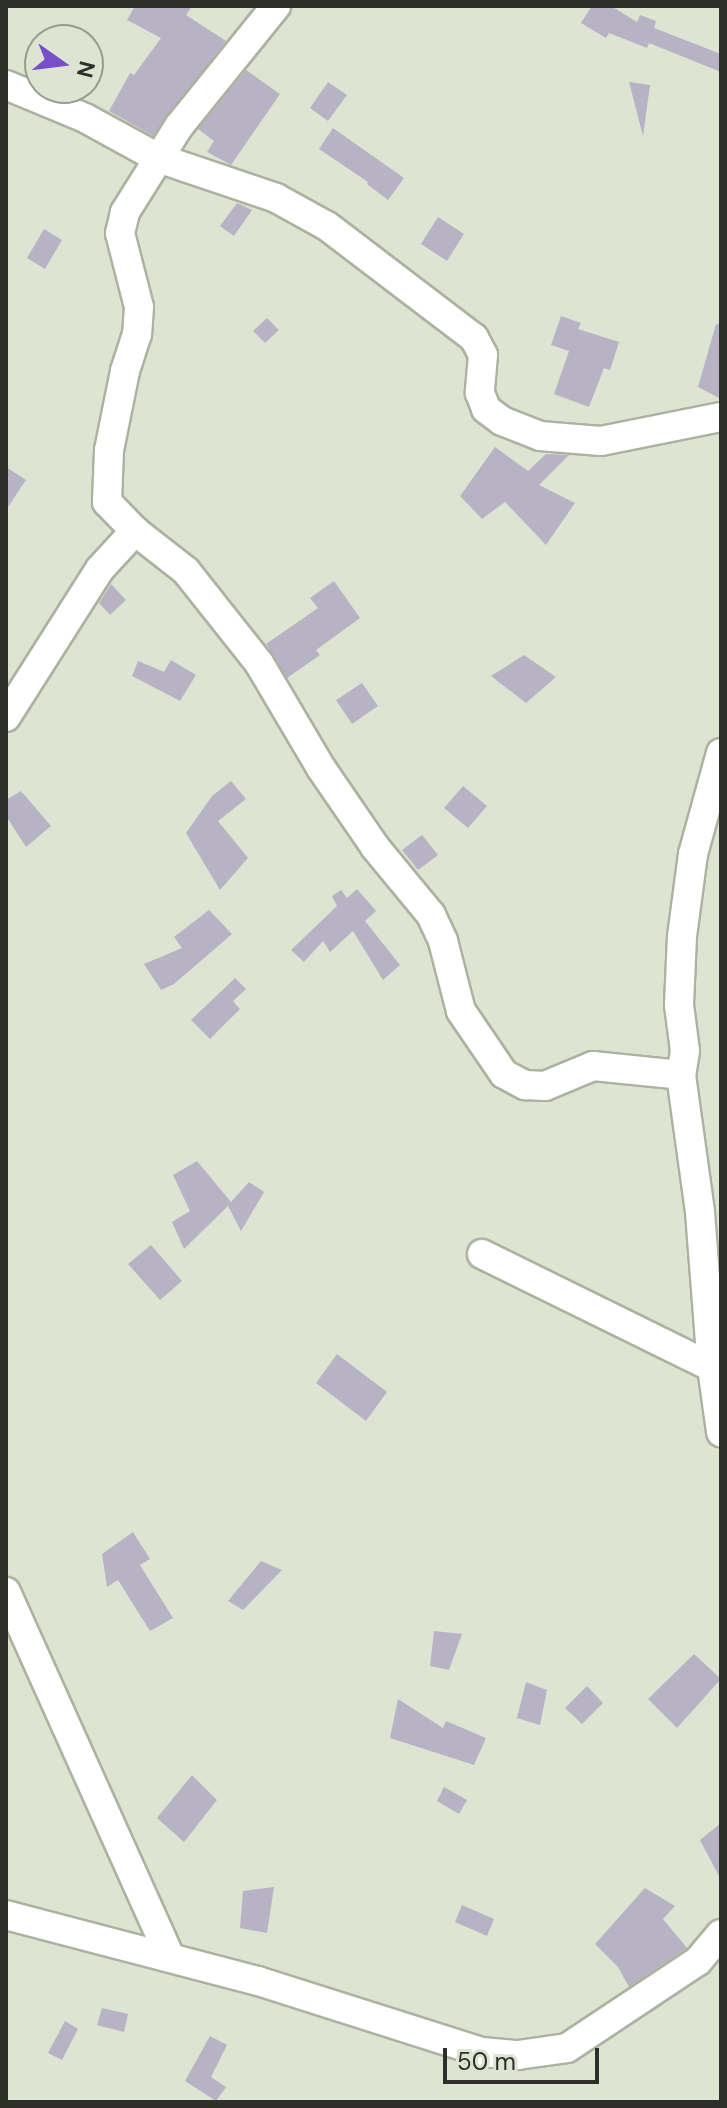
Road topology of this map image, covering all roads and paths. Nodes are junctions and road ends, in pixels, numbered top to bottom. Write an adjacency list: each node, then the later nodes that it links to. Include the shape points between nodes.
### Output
1 (276, 6): 3 (street)
2 (6, 85): 3 (street, via 85,118)
3 (158, 158): 4 (street, via 276,198 327,226 434,306 474,338 483,355 480,393 486,409 513,426 540,436 601,441); 5 (street, via 125,212 120,233 139,307 105,485 107,502)
4 (721, 417)
5 (135, 531): 6 (street, via 100,569); 9 (street, via 186,571 237,633 375,847 431,915 461,1011 504,1074 525,1085 545,1086 593,1066)
6 (6, 717)
7 (721, 753): 8 (street)
8 (714, 792): 9 (street, via 693,854 682,936)
9 (681, 1075): 11 (street, via 700,1212)
10 (482, 1254): 11 (street)
11 (712, 1367): 12 (street)
12 (721, 1432)
13 (6, 1592): 16 (street)
14 (6, 1915): 16 (street)
15 (721, 1934): 16 (street, via 698,1961 567,2048 518,2055 482,2052)
16 (170, 1957)

